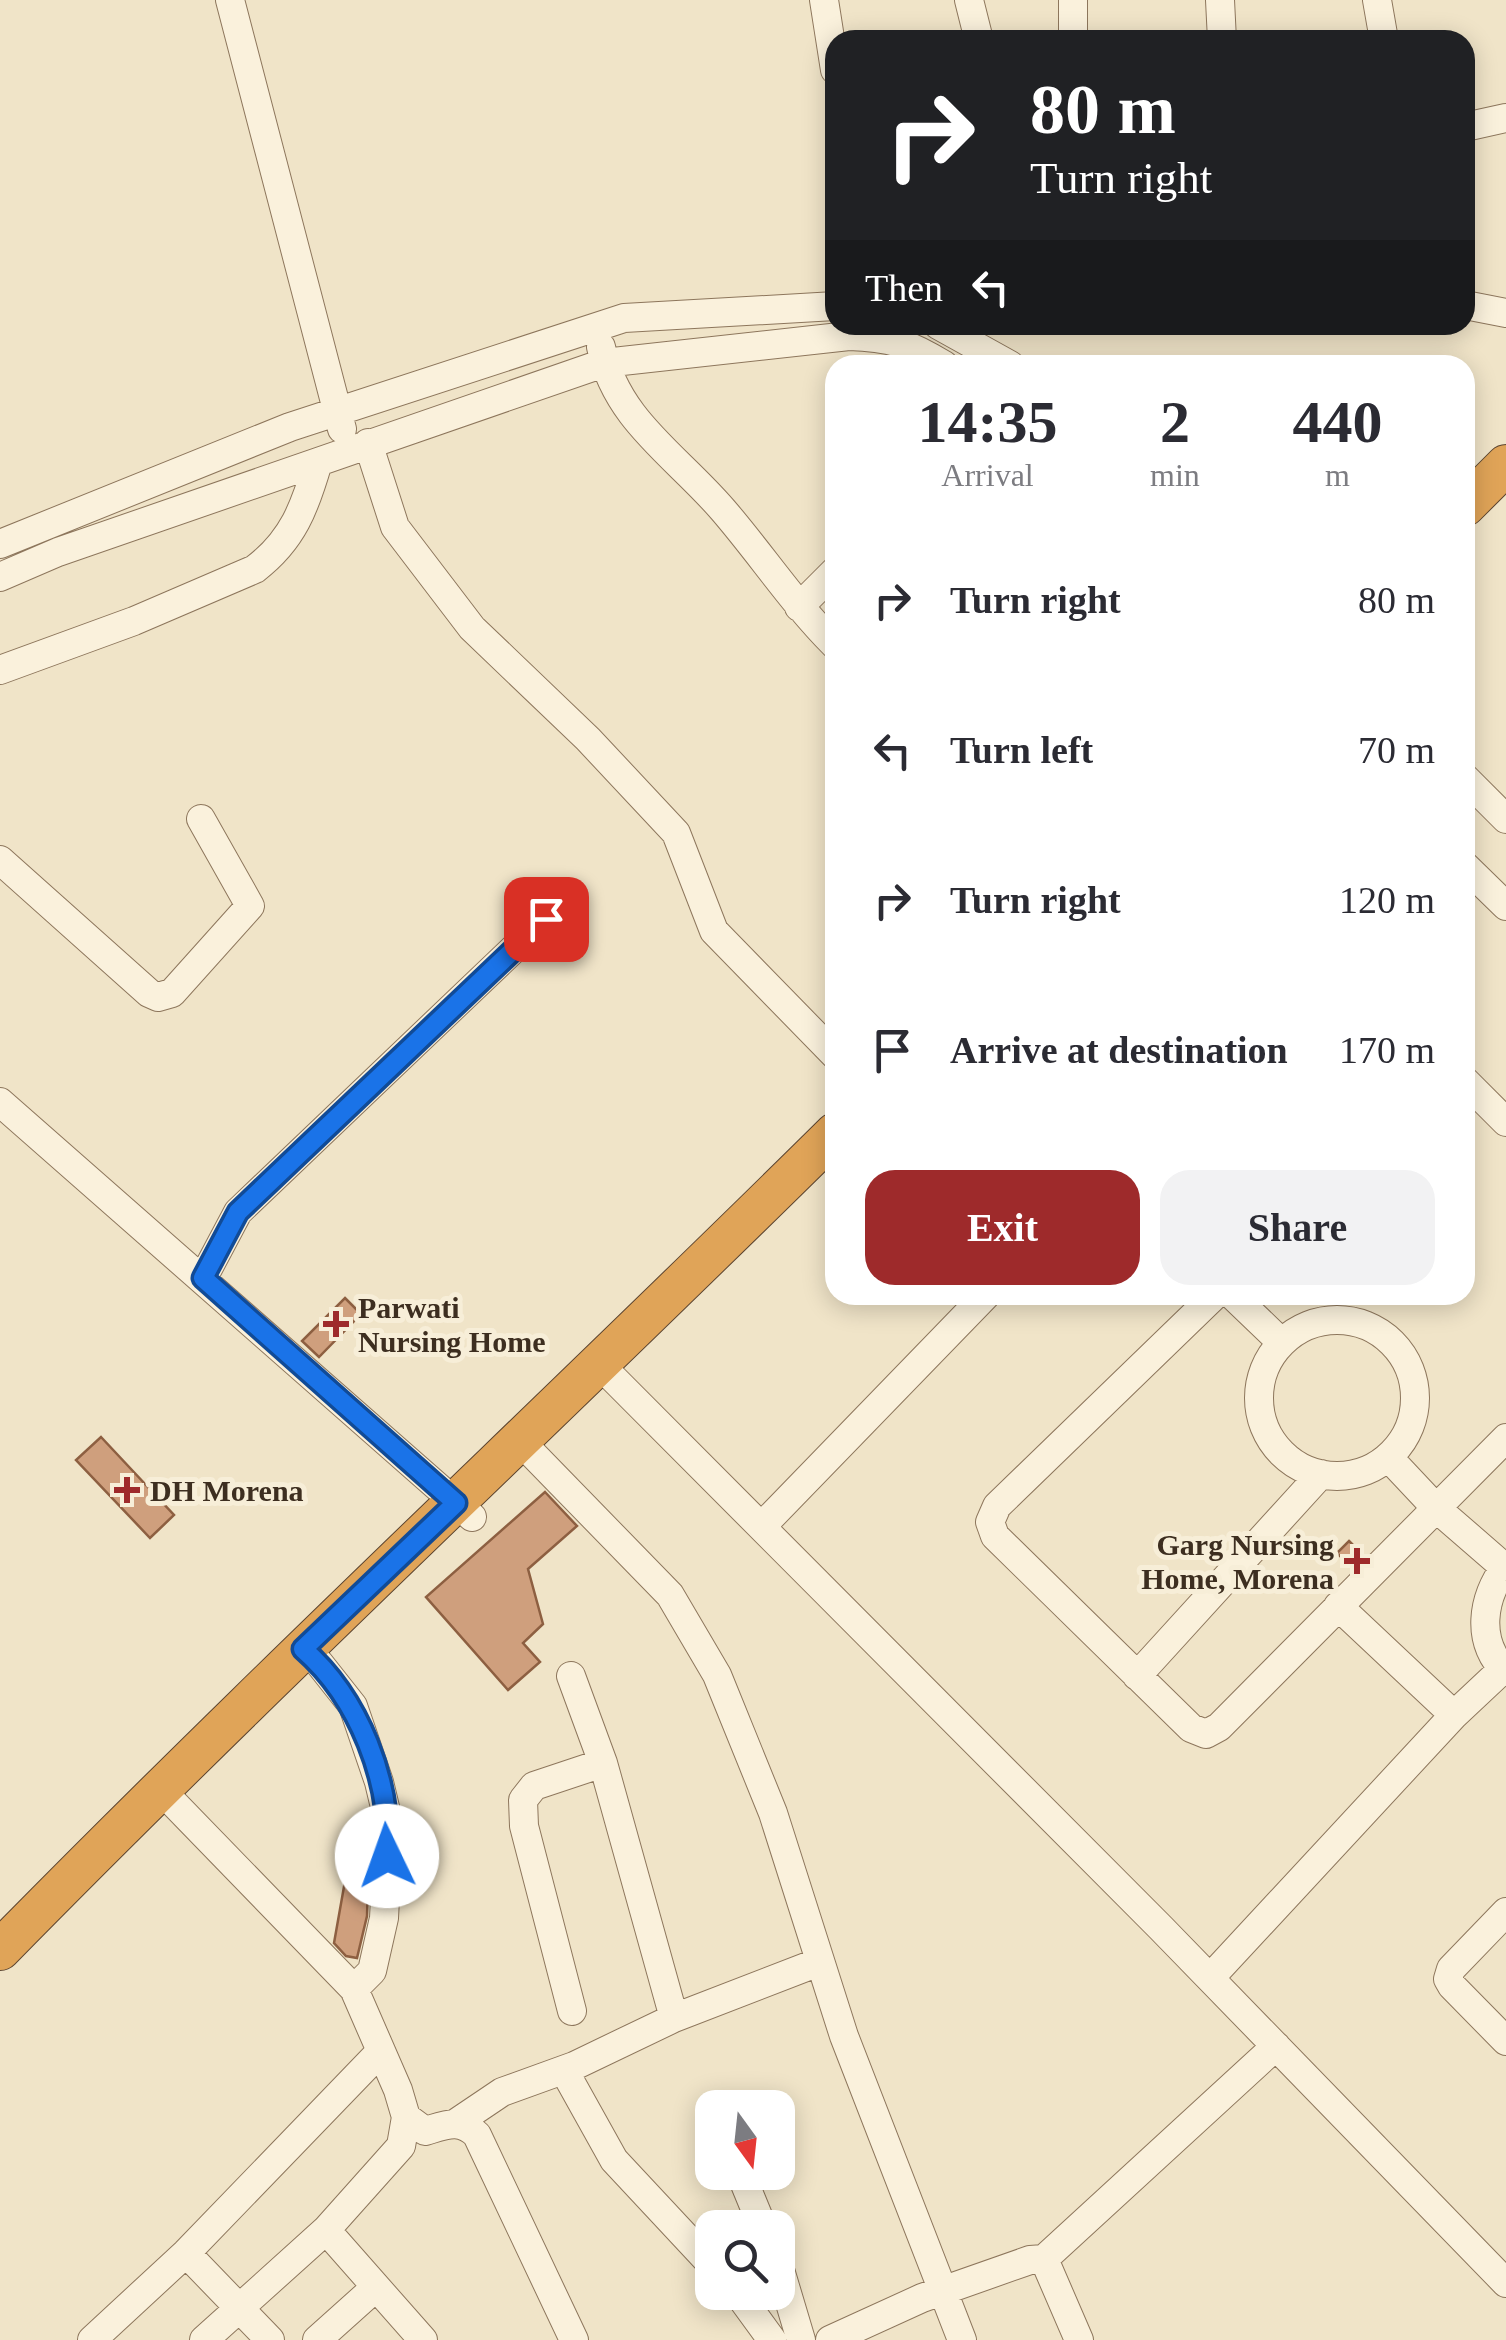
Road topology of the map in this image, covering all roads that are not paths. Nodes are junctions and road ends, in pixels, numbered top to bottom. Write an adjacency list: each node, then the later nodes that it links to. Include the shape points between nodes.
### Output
1 (230, 0): 24 (street)
2 (824, 0): 7 (street)
3 (968, 0): 8 (street)
4 (1073, 0): 9 (street)
5 (1220, 0): 10 (street)
6 (1377, 0): 11 (street)
7 (829, 30)
8 (976, 30)
9 (1073, 30)
10 (1222, 30)
11 (1382, 30)
12 (1506, 118): 13 (street)
13 (1475, 125)
14 (825, 306): 17 (street, via 667,314)
15 (1475, 307): 16 (street)
16 (1506, 313)
17 (597, 326): 23 (street); 24 (street)
18 (857, 335): 23 (street)
19 (894, 335): 21 (street)
20 (956, 335): 22 (street)
21 (928, 355)
22 (992, 355)
23 (604, 363): 25 (street); 34 (street, via 634,421 721,508)
24 (336, 412): 25 (street); 31 (street)
25 (358, 447): 26 (street); 44 (street, via 396,527 472,628 676,832 714,931)
26 (318, 462): 32 (street); 36 (street, via 297,525 255,569)
27 (1506, 465): 28 (highway)
28 (1475, 496)
29 (1506, 496): 30 (highway)
30 (1475, 527)
31 (0, 544)
32 (0, 577)
33 (825, 581): 34 (street)
34 (799, 607): 35 (street)
35 (825, 634)
36 (0, 670)
37 (1475, 788): 39 (street)
38 (201, 819): 40 (street, via 250,906 172,994 158,997)
39 (1506, 819)
40 (0, 860)
41 (1475, 876): 42 (street)
42 (1506, 906)
43 (546, 919): 50 (street, via 238,1212)
44 (825, 1046)
45 (1475, 1090): 47 (street)
46 (0, 1102): 50 (street)
47 (1506, 1122)
48 (825, 1143): 55 (highway)
49 (825, 1174): 55 (highway)
50 (203, 1278): 61 (street)
51 (976, 1305): 62 (street)
52 (1193, 1305): 68 (street, via 997,1506 990,1522 995,1536)
53 (1242, 1305): 54 (street)
54 (1281, 1342): 58 (street, via 1318,1321 1360,1321 1396,1343 1416,1380 1413,1422); 59 (street, via 1262,1371 1258,1405 1269,1438 1292,1463)
55 (607, 1372): 57 (highway); 62 (street)
56 (1506, 1438): 60 (street)
57 (528, 1449): 61 (highway); 74 (street, via 670,1595 718,1675 773,1813)
58 (1389, 1458): 59 (street, via 1359,1474); 60 (street)
59 (1320, 1474): 68 (street)
60 (1436, 1508): 63 (street); 64 (street)
61 (464, 1510): 65 (highway)
62 (762, 1526): 75 (street)
63 (1498, 1561): 66 (street, via 1484,1629)
64 (1338, 1606): 68 (street, via 1206,1734 1191,1728); 69 (street)
65 (311, 1656): 71 (highway); 77 (street, via 352,1706 389,1824 384,1918 372,1970)
66 (1504, 1670): 69 (street)
67 (571, 1676): 70 (street)
68 (1137, 1676)
69 (1454, 1715): 75 (street)
70 (603, 1763): 78 (street, via 534,1786 522,1800); 79 (street)
71 (169, 1796): 73 (highway); 76 (highway); 77 (street)
72 (1506, 1912): 80 (street, via 1448,1978)
73 (0, 1950)
74 (819, 1962): 79 (street); 92 (street)
75 (1210, 1978): 81 (street)
76 (0, 1980)
77 (354, 1989): 82 (street)
78 (572, 2011)
79 (674, 2018): 83 (street)
80 (1506, 2041)
81 (1276, 2046): 89 (street); 90 (street)
82 (382, 2051): 85 (street); 88 (street)
83 (574, 2066): 84 (street, via 502,2092); 87 (street, via 570,2081 614,2160)
84 (456, 2123): 85 (street); 101 (street, via 477,2135)
85 (411, 2131): 86 (street)
86 (326, 2230): 91 (street); 93 (street)
87 (695, 2247)
88 (186, 2253): 93 (street); 96 (street)
89 (1044, 2259): 92 (street); 106 (street)
90 (1506, 2283)
91 (376, 2286): 99 (street); 100 (street)
92 (944, 2292): 104 (street); 105 (street)
93 (238, 2307): 97 (street); 98 (street)
94 (750, 2310): 102 (street)
95 (791, 2310): 103 (street)
96 (92, 2340)
97 (204, 2340)
98 (270, 2340)
99 (316, 2340)
100 (423, 2340)
101 (574, 2340)
102 (772, 2340)
103 (800, 2340)
104 (830, 2340)
105 (962, 2340)
106 (1079, 2340)

